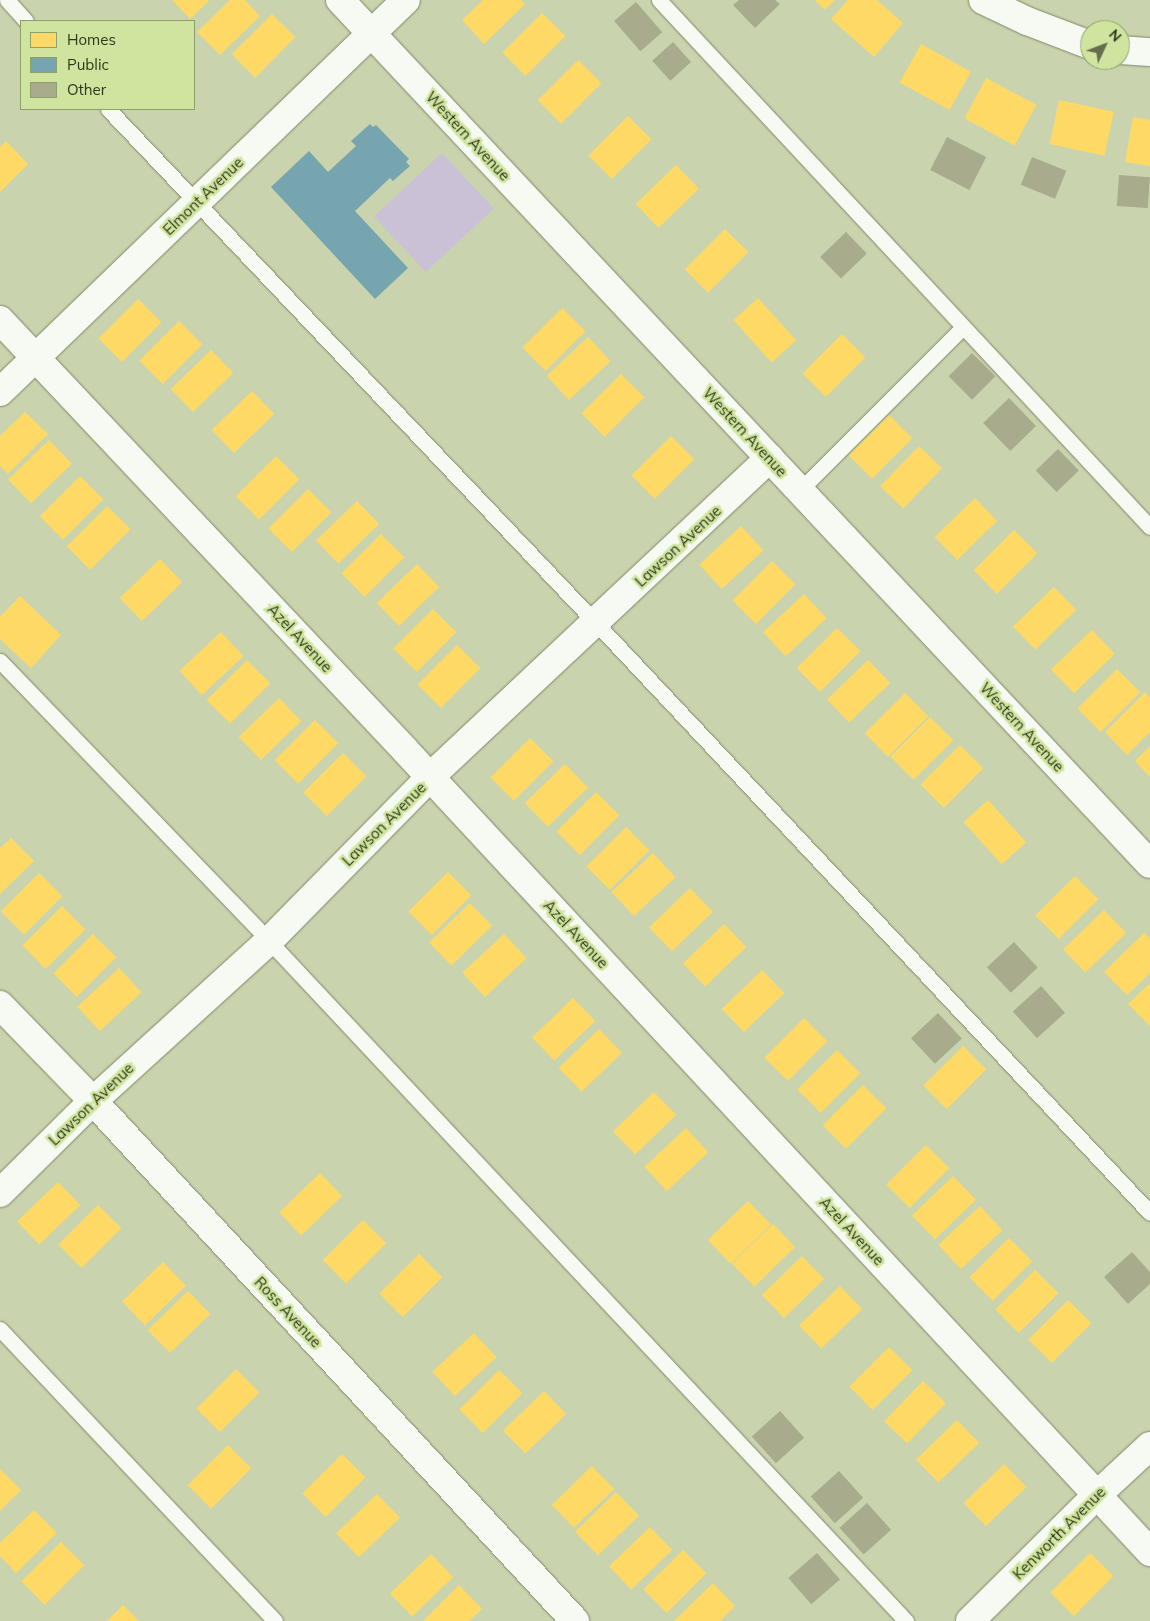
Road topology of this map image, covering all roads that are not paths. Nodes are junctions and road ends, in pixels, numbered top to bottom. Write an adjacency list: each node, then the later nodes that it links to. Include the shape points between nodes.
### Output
1 (7, 0): 6 (lane)
2 (340, 0): 7 (street, Western Avenue)
3 (406, 0): 7 (street, Elmont Avenue)
4 (659, 0): 14 (lane)
5 (983, 0): 8 (street)
6 (25, 20)
7 (371, 34): 12 (street, Elmont Avenue); 17 (street, Western Avenue)
8 (1080, 41)
9 (1130, 51): 10 (street)
10 (1150, 52)
11 (109, 110): 12 (lane)
12 (196, 203): 15 (street, Elmont Avenue); 20 (lane)
13 (0, 320): 15 (street, Azel Avenue)
14 (963, 326): 18 (lane); 19 (lane)
15 (35, 357): 16 (street, Elmont Avenue); 22 (street, Azel Avenue)
16 (0, 392)
17 (770, 458): 18 (street, Western Avenue); 20 (street, Lawson Avenue)
18 (799, 491): 23 (street, Western Avenue)
19 (1150, 527)
20 (596, 623): 22 (street, Lawson Avenue); 28 (lane)
21 (0, 662): 24 (lane)
22 (430, 777): 24 (street, Lawson Avenue); 31 (street, Azel Avenue)
23 (1150, 864)
24 (269, 940): 26 (street, Lawson Avenue); 35 (lane)
25 (0, 1005): 26 (street, Ross Avenue)
26 (93, 1101): 27 (street, Lawson Avenue); 34 (street, Ross Avenue)
27 (0, 1193)
28 (1150, 1213)
29 (0, 1329): 33 (lane)
30 (1150, 1446): 31 (street, Kenworth Avenue)
31 (1097, 1495): 32 (street, Azel Avenue); 36 (street, Kenworth Avenue)
32 (1150, 1552)
33 (275, 1621)
34 (575, 1621)
35 (906, 1621)
36 (970, 1621)

